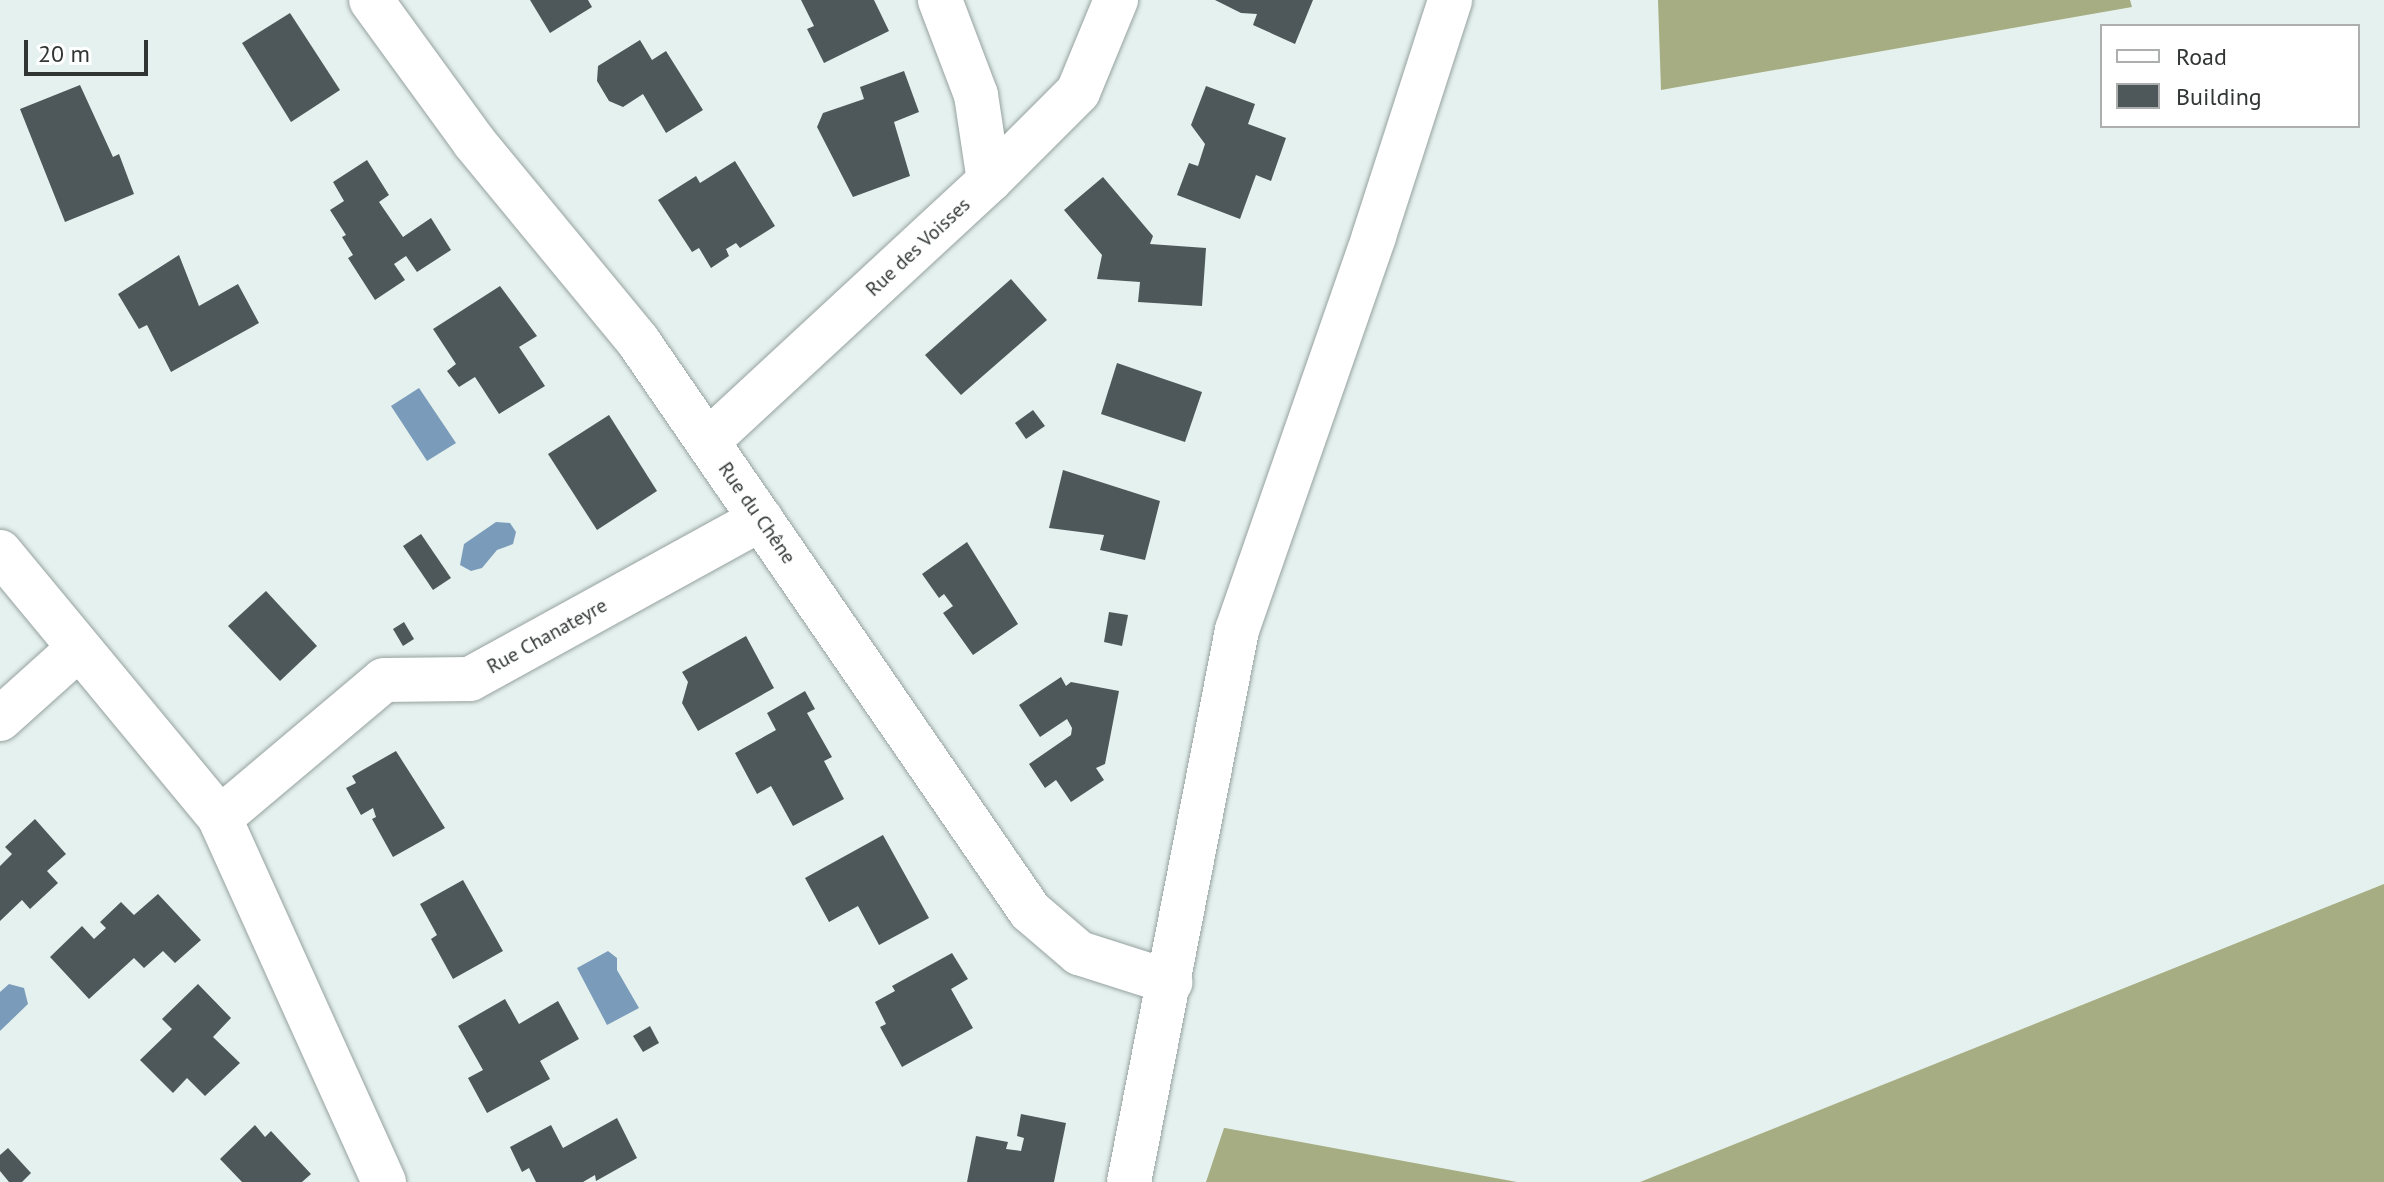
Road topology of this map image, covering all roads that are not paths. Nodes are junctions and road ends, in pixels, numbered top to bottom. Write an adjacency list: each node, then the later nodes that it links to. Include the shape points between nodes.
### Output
1 (371, 0): 6 (street, Rue du Chêne, via 474,142 638,341)
2 (940, 0): 5 (street, via 976,95)
3 (1116, 0): 5 (street, Rue des Voisses, via 1078,92)
4 (1450, 0): 12 (street, via 1237,630)
5 (989, 181): 6 (street, Rue des Voisses)
6 (708, 441): 7 (street, Rue du Chêne)
7 (761, 519): 11 (street, Rue Chanateyre, via 470,679 384,680); 12 (street, Rue du Chêne, via 1030,911 1079,953)
8 (0, 552): 9 (street)
9 (77, 650): 10 (street); 11 (street)
10 (0, 719)
11 (220, 818): 13 (street)
12 (1170, 982): 14 (street)
13 (384, 1182)
14 (1129, 1182)

